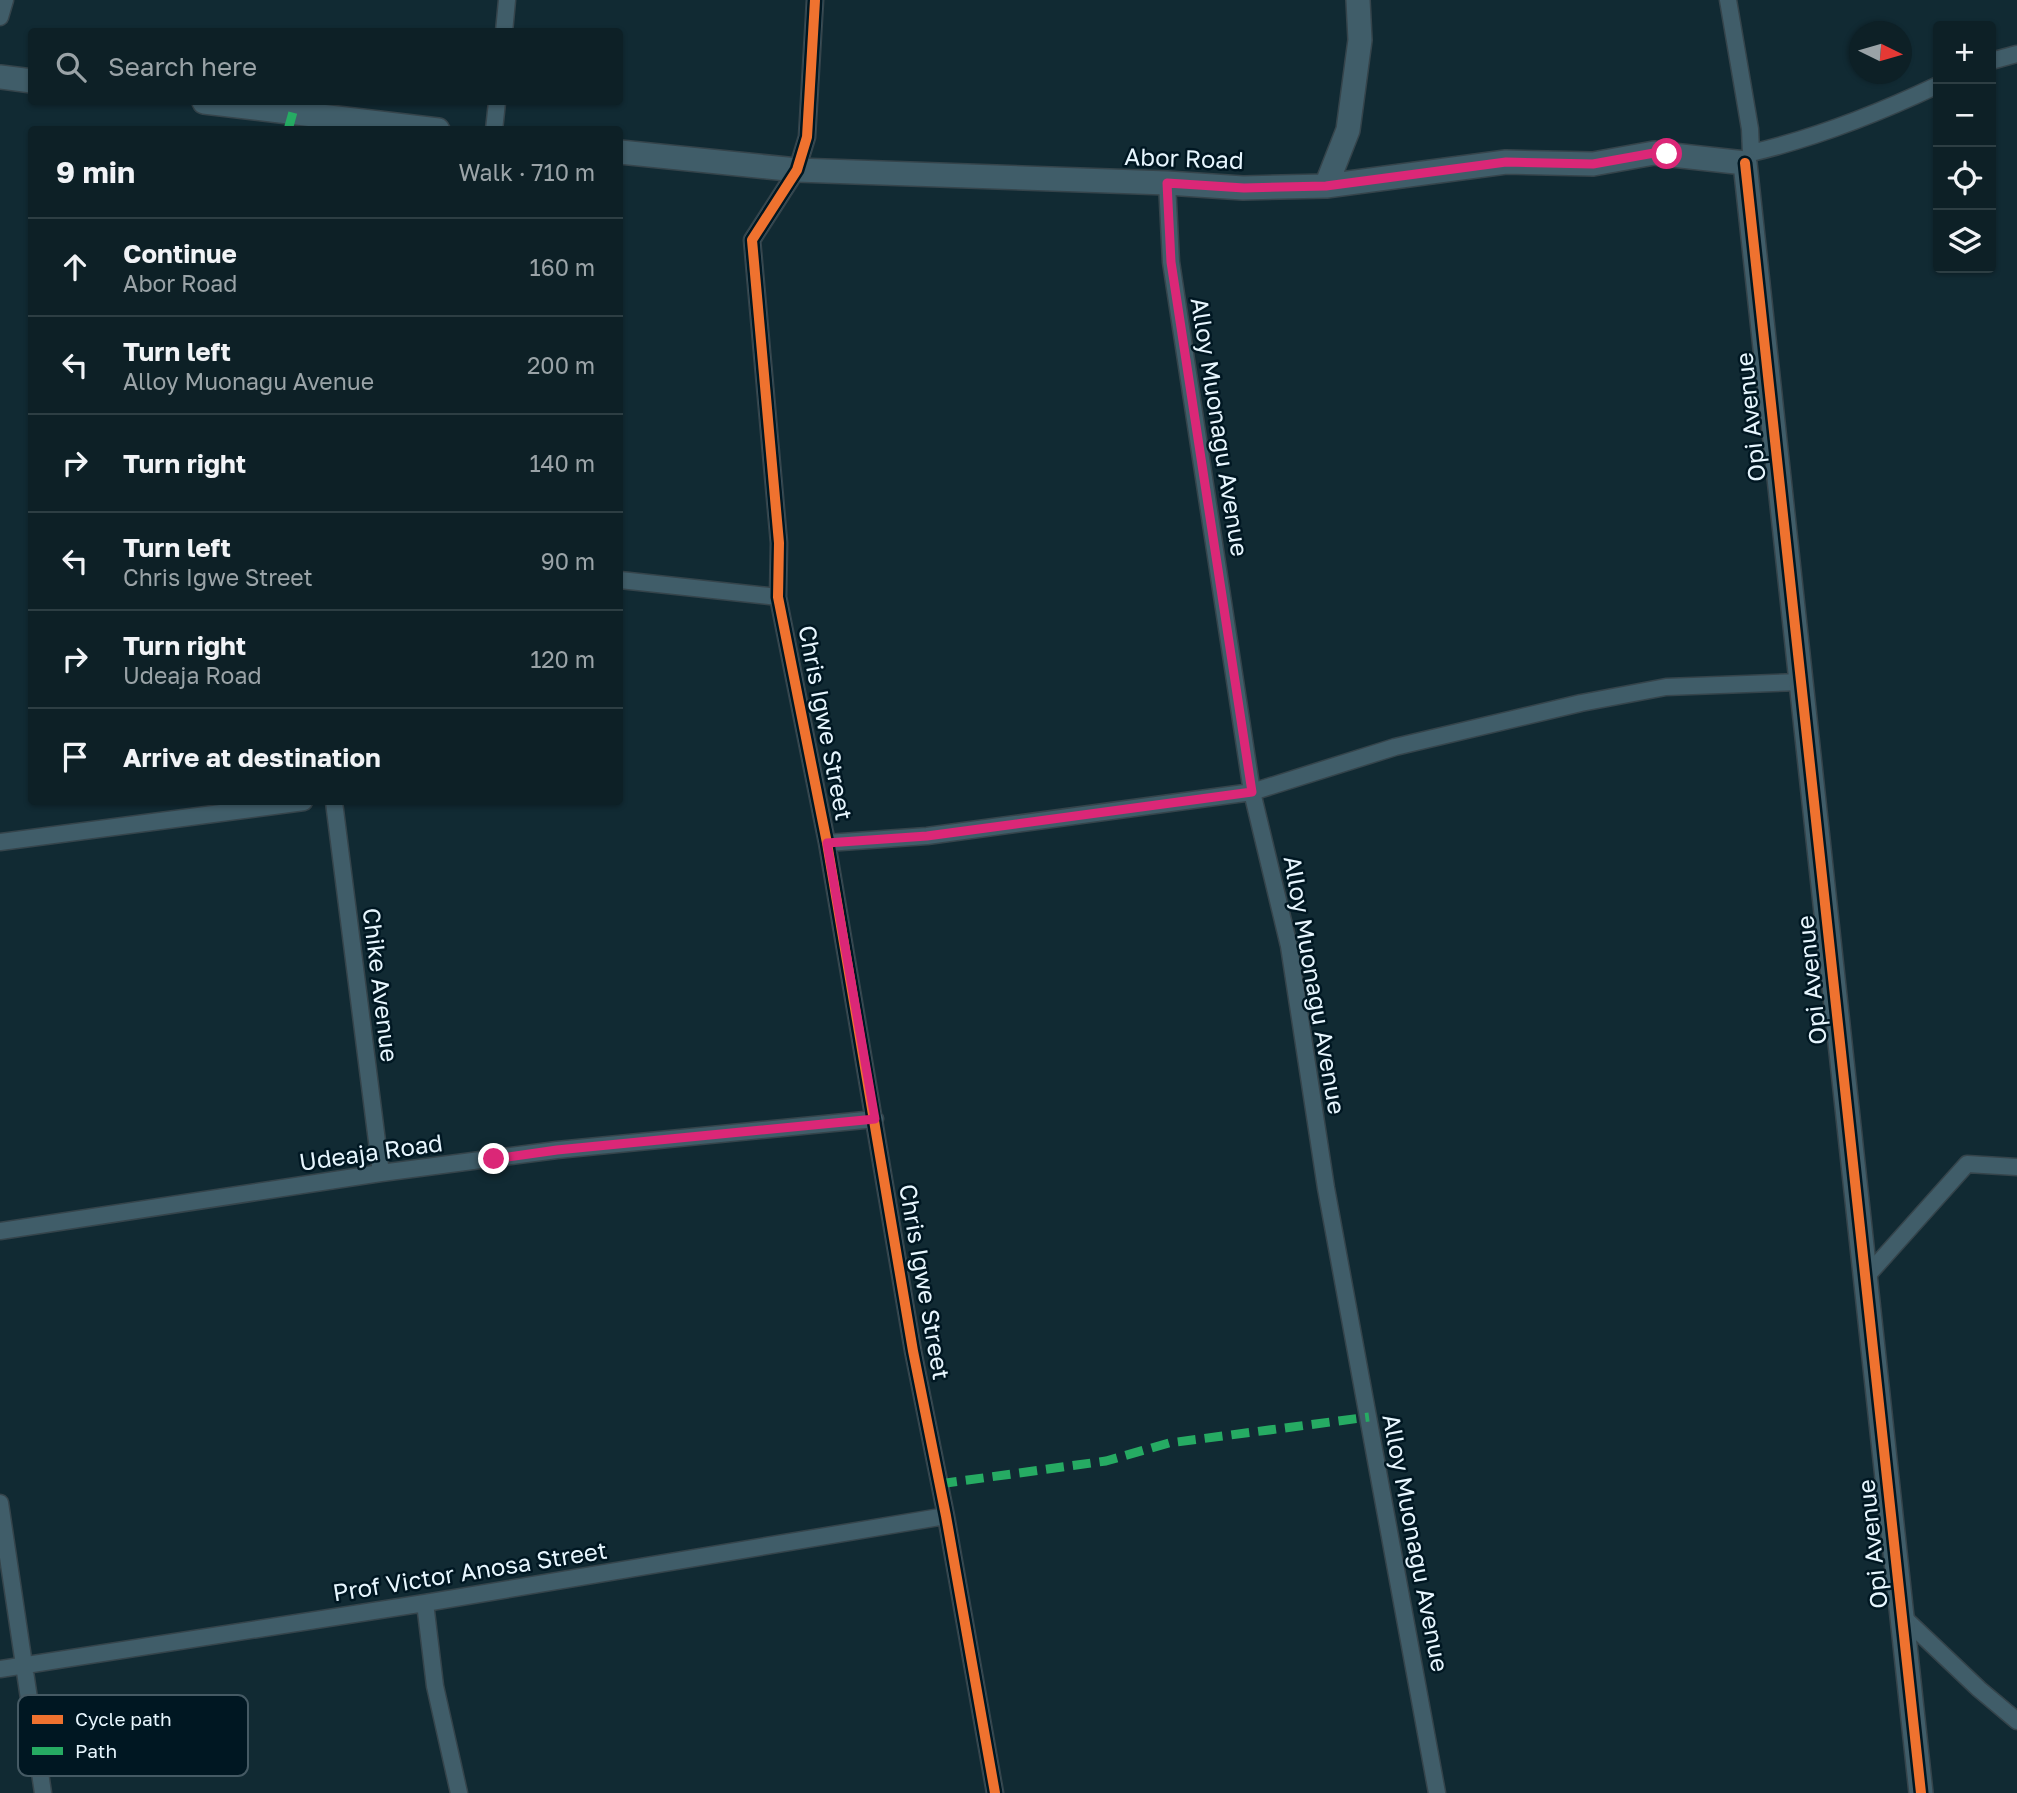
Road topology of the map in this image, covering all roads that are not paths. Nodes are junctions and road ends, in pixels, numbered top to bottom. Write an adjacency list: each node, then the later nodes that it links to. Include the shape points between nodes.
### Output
1 (5, 0): 6 (street)
2 (507, 0): 7 (street)
3 (815, 0): 19 (street, Chris Igwe Street, via 807,137)
4 (1358, 0): 21 (street, via 1360,40 1348,130)
5 (1728, 0): 18 (street, via 1747,108)
6 (0, 17)
7 (504, 28)
8 (2017, 54): 9 (street)
9 (1996, 60)
10 (0, 77): 11 (street)
11 (28, 80)
12 (1933, 87): 18 (street)
13 (229, 105): 15 (street)
14 (497, 105): 16 (street)
15 (405, 126)
16 (494, 126)
17 (623, 152): 19 (street, Abor Road)
18 (1748, 158): 21 (street, Abor Road, via 1654,153 1593,164 1506,162); 24 (street, Opi Avenue)
19 (797, 170): 20 (street, Abor Road); 23 (street, Chris Igwe Street, via 752,240 779,543)
20 (1167, 183): 21 (street, Abor Road, via 1244,188); 25 (street, Alloy Muonagu Avenue, via 1171,262)
21 (1326, 186)
22 (623, 580): 23 (street)
23 (778, 597): 29 (street, Chris Igwe Street)
24 (1801, 682): 25 (street, via 1666,687 1581,703 1395,747); 34 (street, Opi Avenue)
25 (1252, 792): 29 (street, via 927,836); 45 (street, Alloy Muonagu Avenue, via 1289,946 1326,1188)
26 (281, 805): 28 (street)
27 (334, 805): 32 (street, Chike Avenue)
28 (0, 842)
29 (827, 843): 30 (street, Chris Igwe Street)
30 (875, 1119): 32 (street, Udeaja Road, via 557,1150); 36 (street, Chris Igwe Street)
31 (2017, 1167): 34 (street, via 1967,1164)
32 (381, 1173): 33 (street, Udeaja Road)
33 (0, 1231)
34 (1865, 1278): 38 (street, Opi Avenue)
35 (0, 1503): 39 (street)
36 (946, 1516): 37 (street, Prof Victor Anosa Street); 44 (street, Chris Igwe Street)
37 (425, 1604): 39 (street, Prof Victor Anosa Street); 43 (street, via 435,1686)
38 (1902, 1615): 42 (street); 46 (street, Opi Avenue)
39 (25, 1666): 40 (street, Prof Victor Anosa Street); 41 (street)
40 (0, 1669)
41 (29, 1695)
42 (2017, 1721)
43 (459, 1793)
44 (995, 1793)
45 (1437, 1793)
46 (1921, 1793)

